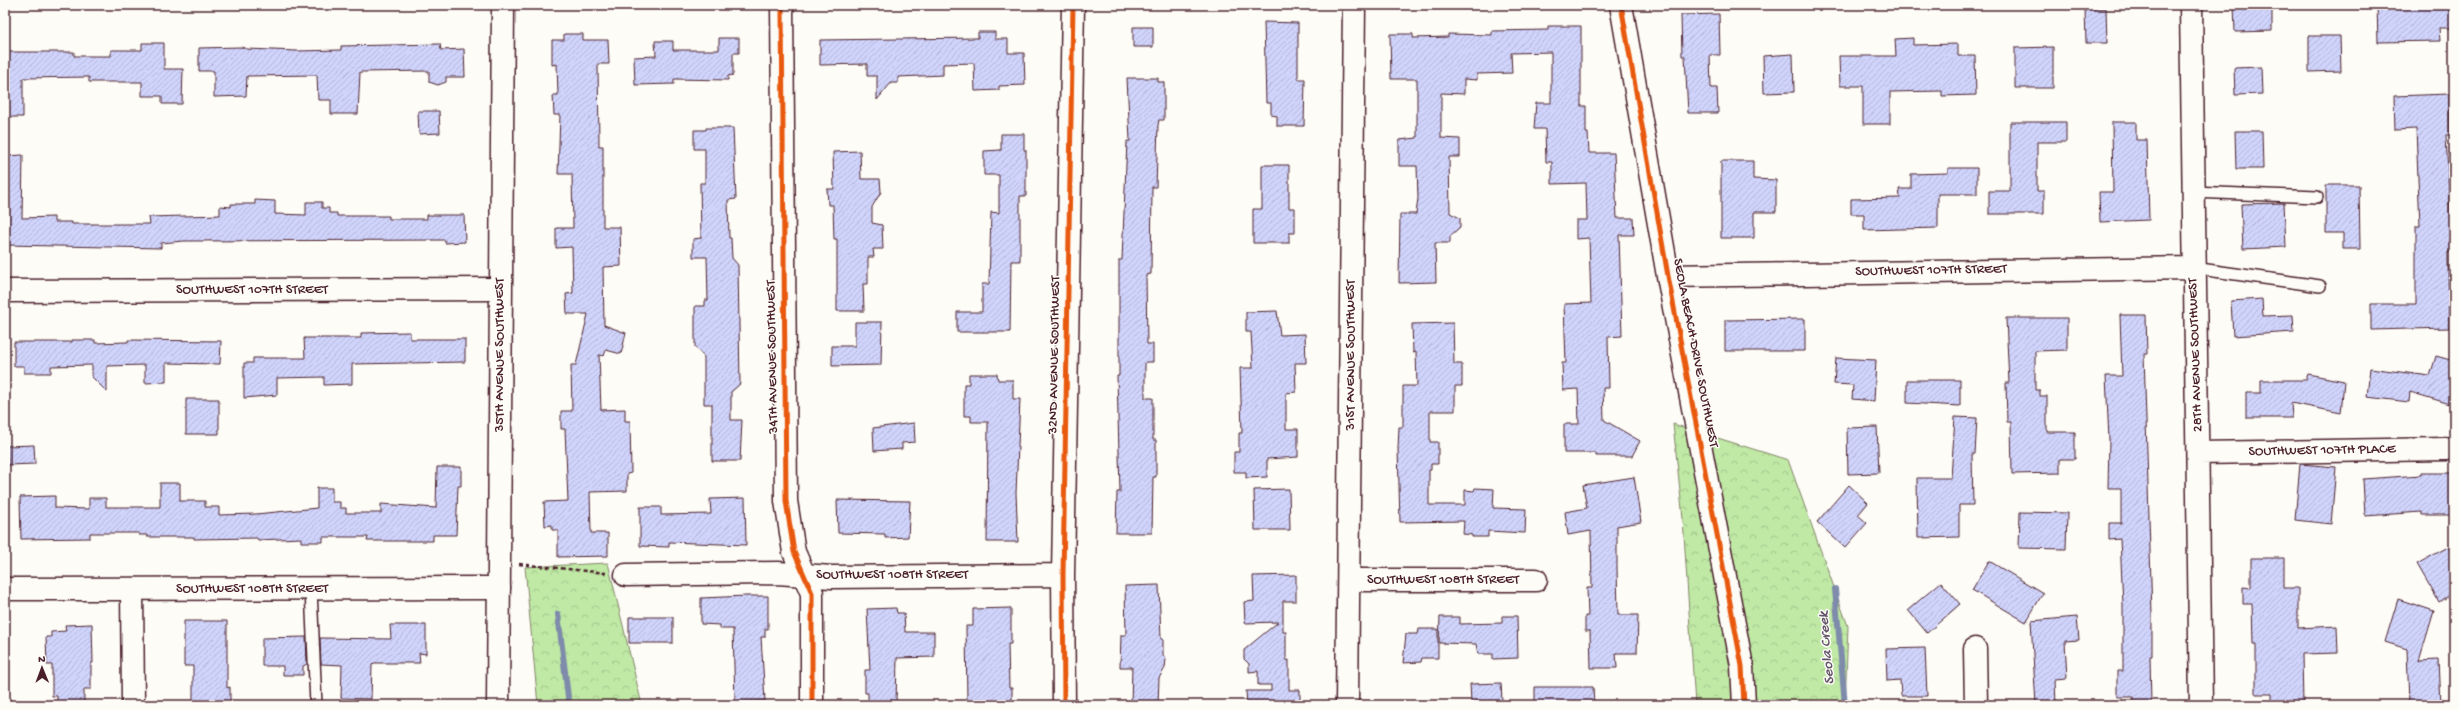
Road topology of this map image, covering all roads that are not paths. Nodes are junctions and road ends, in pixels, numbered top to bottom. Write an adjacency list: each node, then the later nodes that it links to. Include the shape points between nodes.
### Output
1 (503, 5): 12 (street, 35TH AVENUE SOUTHWEST)
2 (782, 5): 16 (street, 34TH AVENUE SOUTHWEST, via 786,501 794,552)
3 (1073, 5): 18 (street, 32ND AVENUE SOUTHWEST)
4 (1354, 5): 19 (street, 31ST AVENUE SOUTHWEST)
5 (1621, 5): 10 (street, SEOLA BEACH DRIVE SOUTHWEST)
6 (2191, 5): 7 (street, 28TH AVENUE SOUTHWEST)
7 (2192, 192): 8 (lane); 9 (street, 28TH AVENUE SOUTHWEST)
8 (2316, 197)
9 (2193, 268): 10 (street, SOUTHWEST 107TH STREET); 11 (lane); 15 (street, 28TH AVENUE SOUTHWEST)
10 (1668, 276): 32 (street, SEOLA BEACH DRIVE SOUTHWEST, via 1742,666)
11 (2320, 286)
12 (500, 289): 13 (street, SOUTHWEST 107TH STREET); 21 (street, 35TH AVENUE SOUTHWEST)
13 (5, 291)
14 (2446, 449): 15 (street, SOUTHWEST 107TH PLACE)
15 (2198, 453): 34 (street, 28TH AVENUE SOUTHWEST)
16 (803, 574): 17 (street, SOUTHWEST 108TH STREET); 18 (street, SOUTHWEST 108TH STREET, via 831,577); 29 (street, 34TH AVENUE SOUTHWEST, via 812,593)
17 (626, 575)
18 (1063, 575): 30 (street, 32ND AVENUE SOUTHWEST)
19 (1350, 580): 20 (street, SOUTHWEST 108TH STREET); 31 (street, 31ST AVENUE SOUTHWEST)
20 (1536, 580)
21 (499, 588): 24 (street, SOUTHWEST 108TH STREET); 28 (street, 35TH AVENUE SOUTHWEST)
22 (5, 589): 23 (street, SOUTHWEST 108TH STREET)
23 (132, 589): 24 (street, SOUTHWEST 108TH STREET); 26 (street)
24 (311, 589): 27 (lane)
25 (1975, 649): 33 (street)
26 (132, 705)
27 (316, 705)
28 (498, 705)
29 (812, 705)
30 (1064, 705)
31 (1347, 705)
32 (1744, 705)
33 (1976, 705)
34 (2201, 705)

